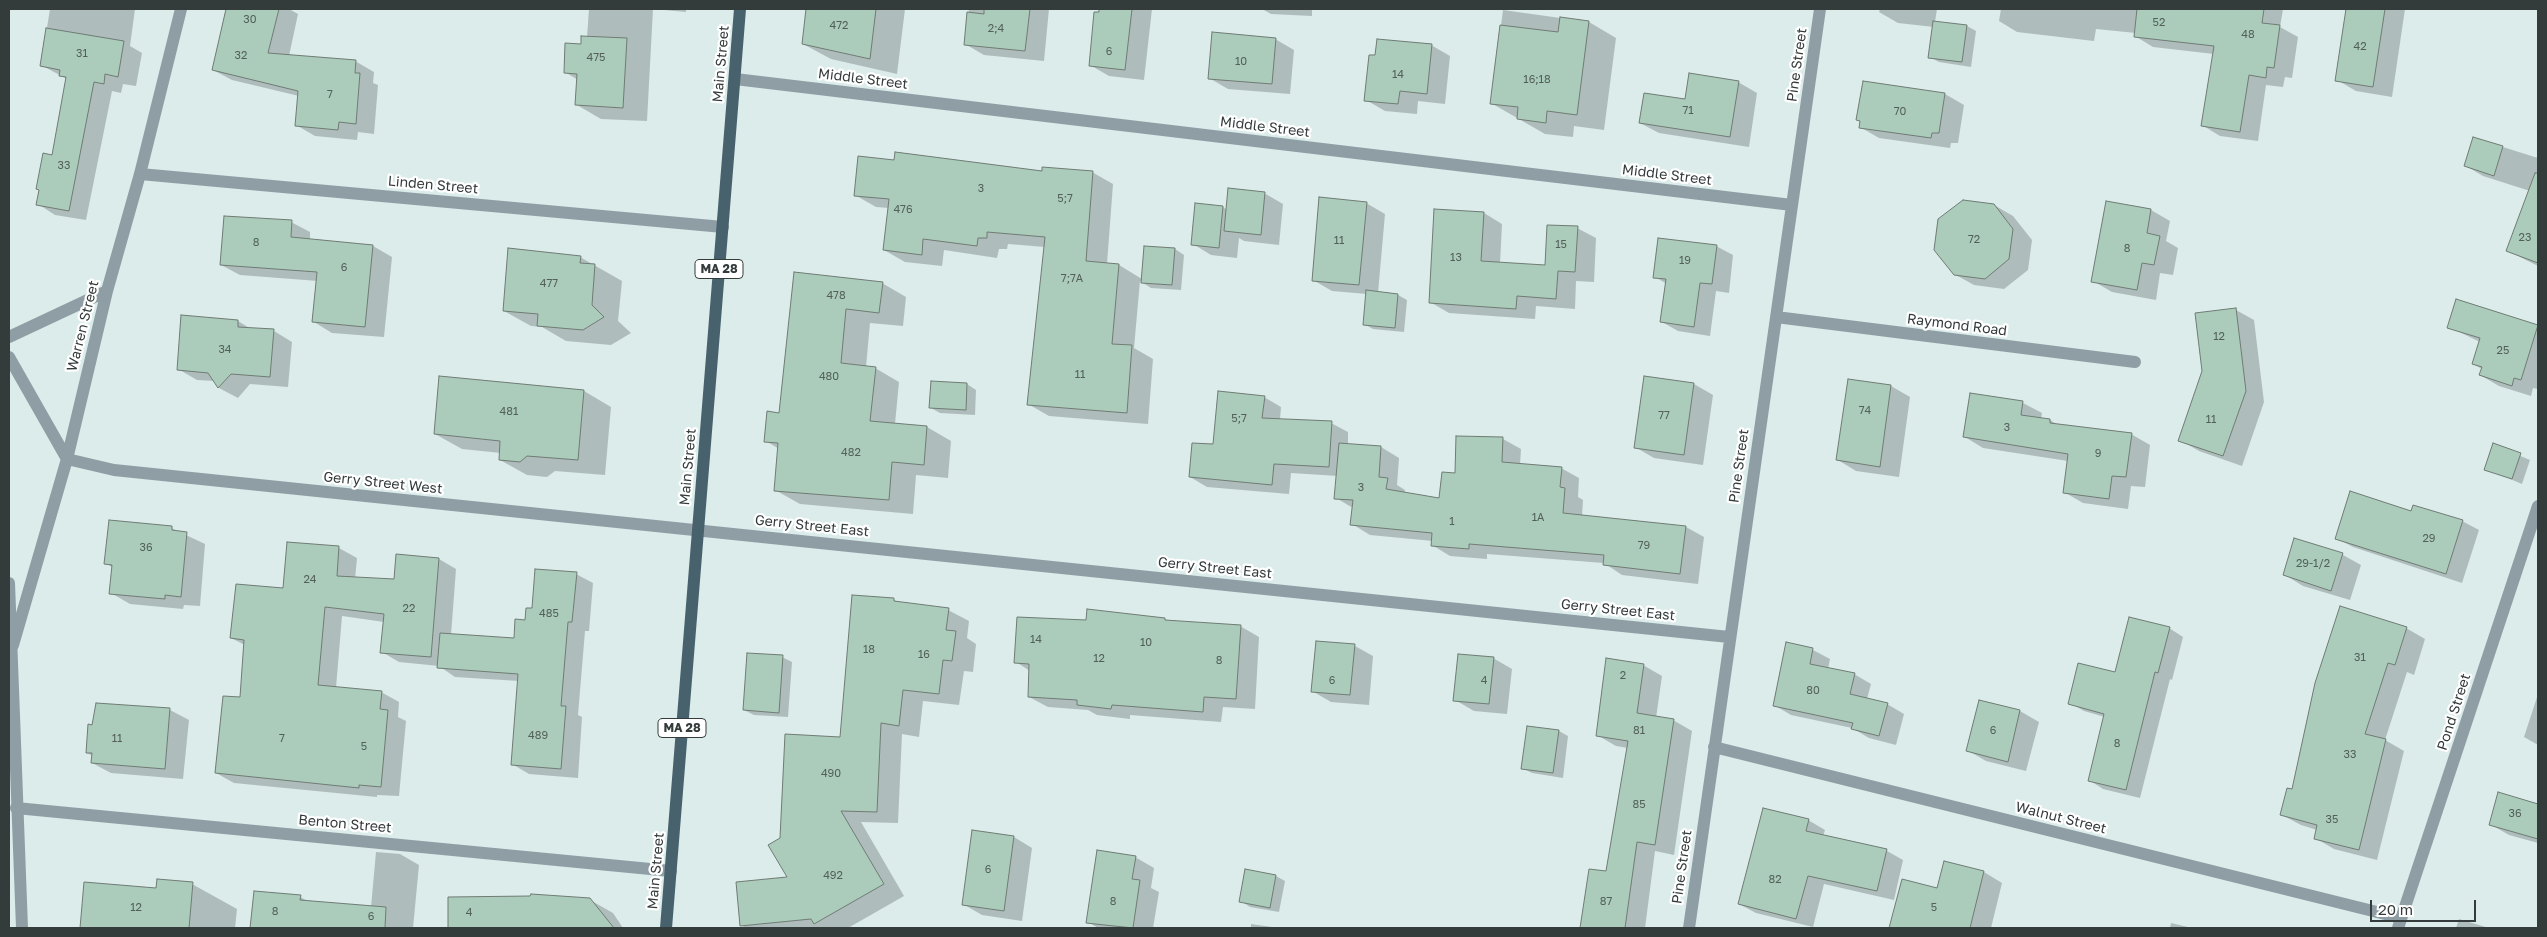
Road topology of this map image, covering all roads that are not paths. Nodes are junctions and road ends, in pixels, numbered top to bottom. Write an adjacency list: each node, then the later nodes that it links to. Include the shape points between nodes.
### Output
1 (181, 9): 5 (street, Warren Street)
2 (740, 9): 4 (main road, Main Street / MA 28)
3 (1820, 9): 6 (street, Pine Street)
4 (735, 79): 6 (street, Middle Street); 7 (main road, Main Street / MA 28)
5 (140, 174): 7 (street, Linden Street); 8 (street, Warren Street)
6 (1792, 204): 9 (street, Pine Street)
7 (722, 227): 15 (main road, Main Street / MA 28)
8 (107, 291): 10 (street); 13 (street, Warren Street)
9 (1776, 317): 12 (street, Raymond Road); 17 (street, Pine Street)
10 (9, 338)
11 (9, 357): 13 (street)
12 (2135, 362)
13 (67, 459): 15 (street, Gerry Street West, via 124,471); 18 (street, Warren Street)
14 (2538, 506): 22 (street, Pond Street)
15 (698, 529): 17 (street, Gerry Street East); 21 (main road, Main Street / MA 28)
16 (9, 583): 18 (street, Warren Street)
17 (1729, 637): 19 (street, Pine Street)
18 (11, 650): 20 (street, Warren Street)
19 (1714, 747): 22 (street, Walnut Street); 25 (street, Pine Street)
20 (16, 808): 21 (street, Benton Street); 23 (street, Warren Street)
21 (671, 871): 24 (main road, Main Street / MA 28)
22 (2400, 923)
23 (22, 928)
24 (666, 928)
25 (1689, 928)

